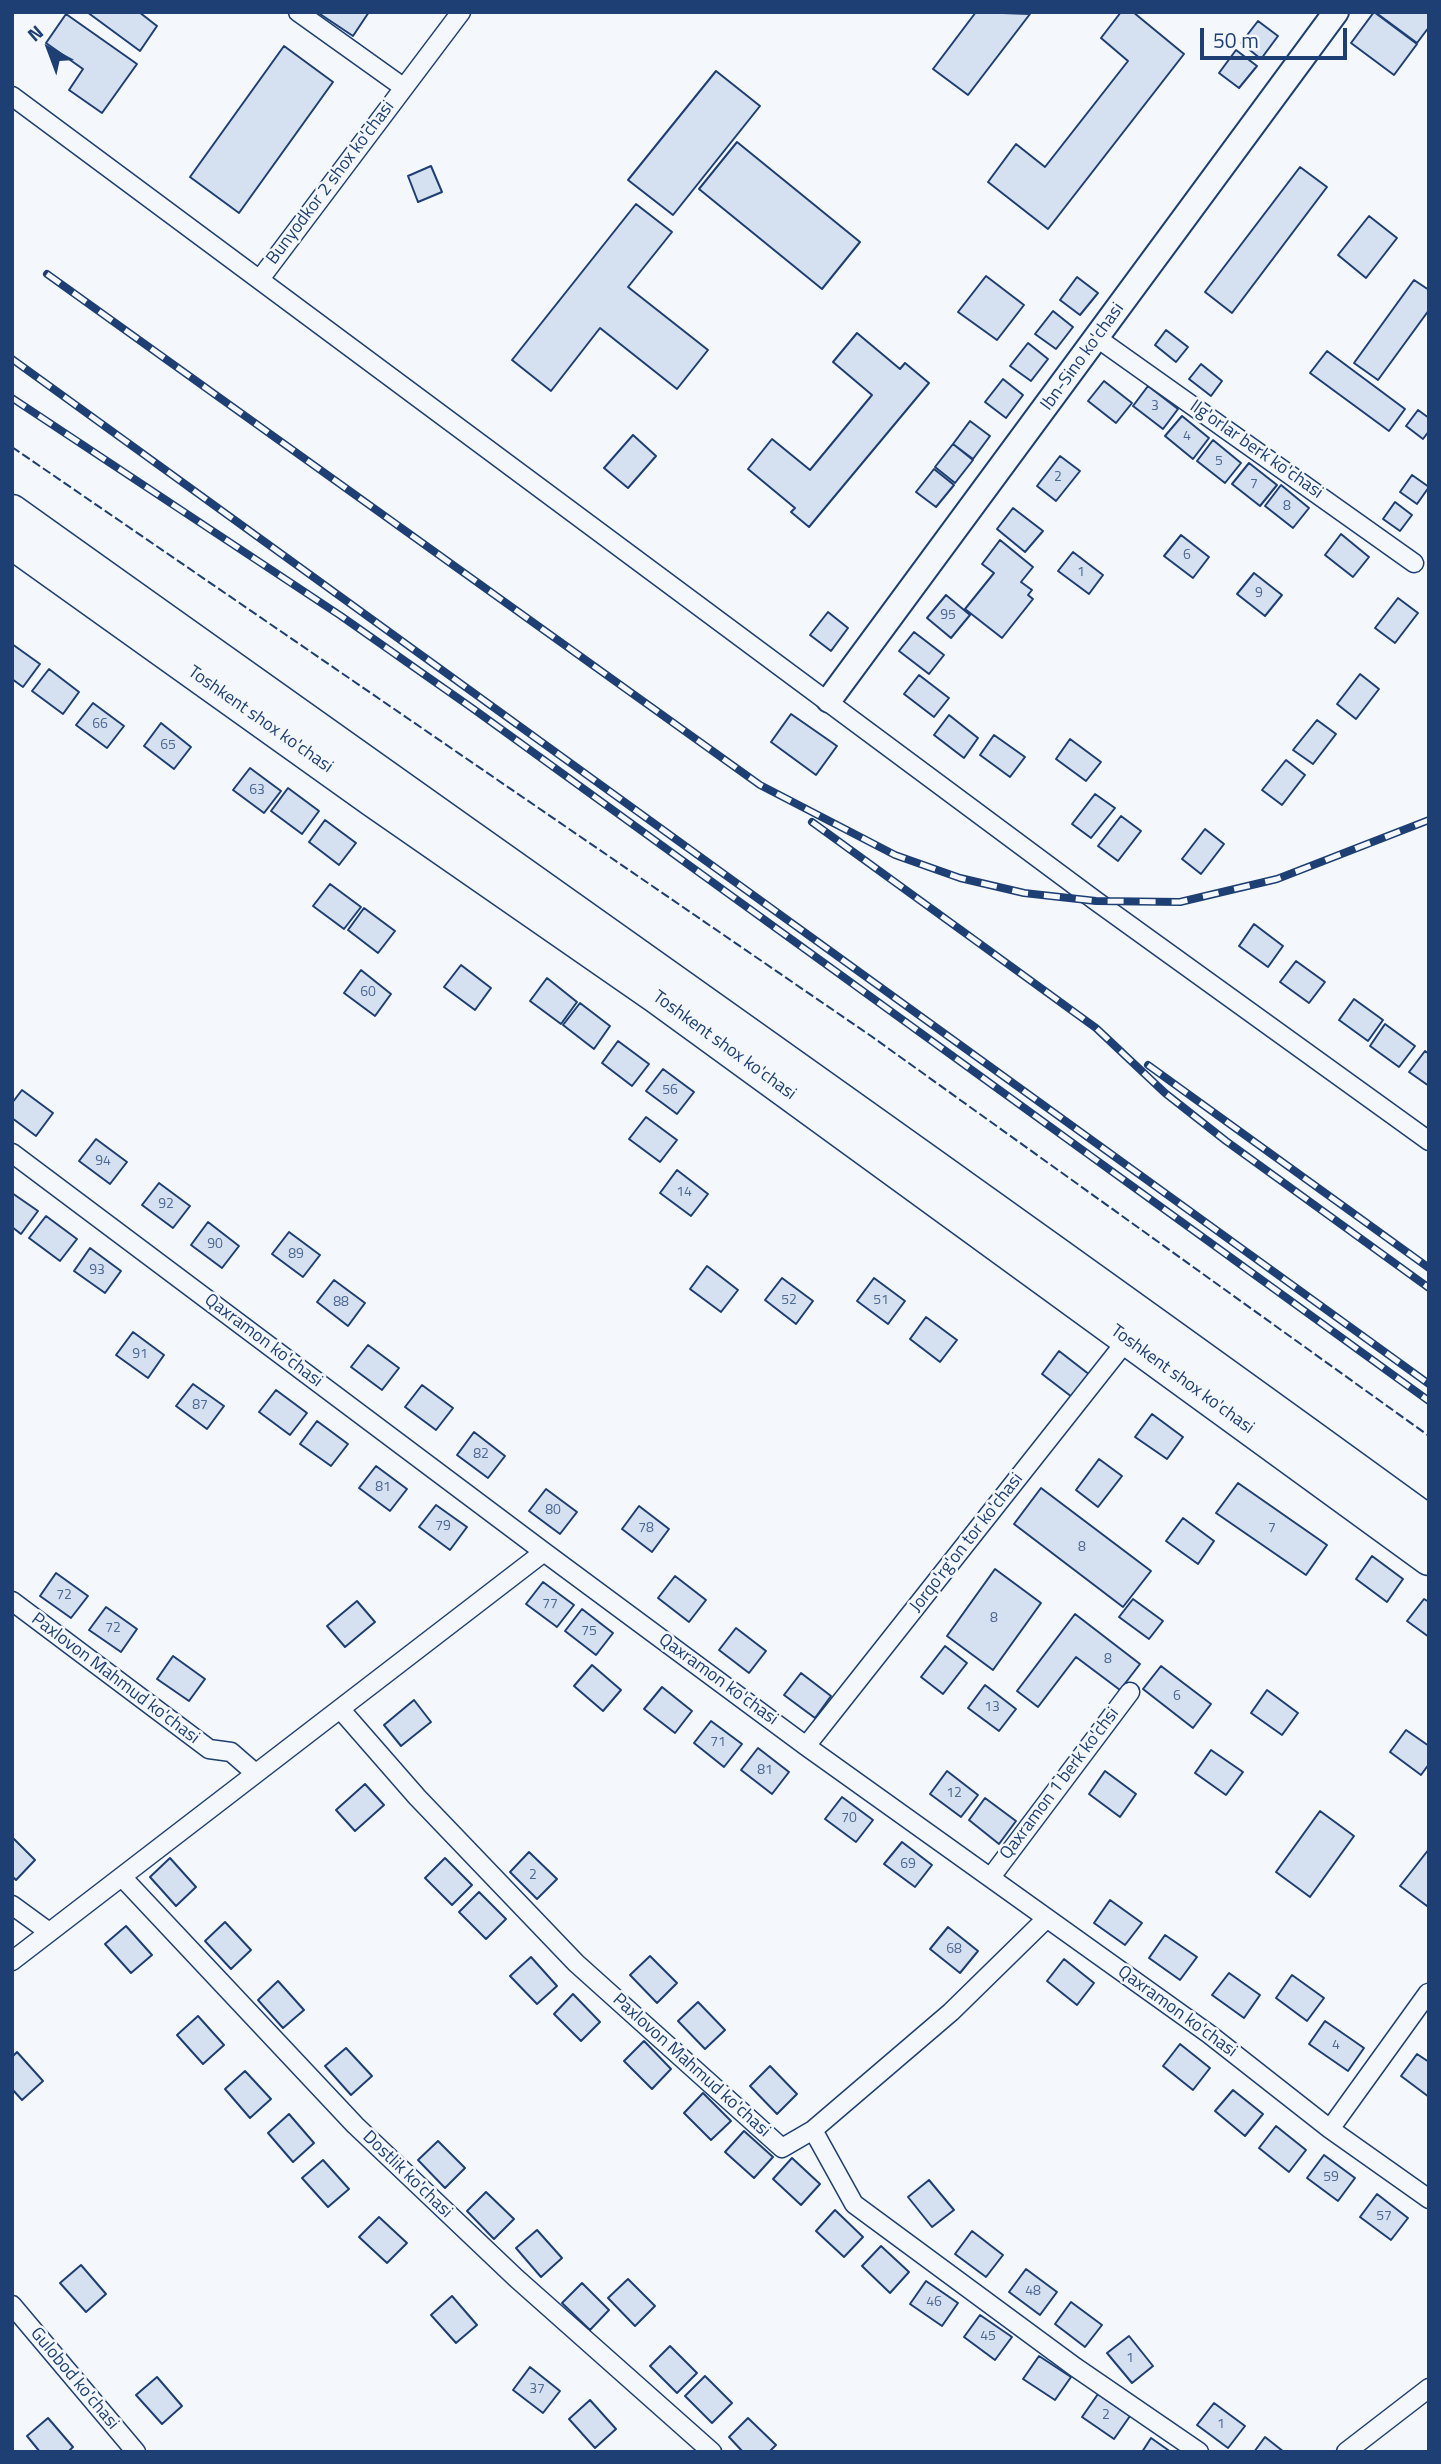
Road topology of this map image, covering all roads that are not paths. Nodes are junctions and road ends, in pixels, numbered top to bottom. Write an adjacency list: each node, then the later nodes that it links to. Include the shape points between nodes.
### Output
1 (298, 12): 4 (street, Bunyodkor 2 shox ko'chasi)
2 (461, 12): 4 (street, Bunyodkor 2 shox ko'chasi)
3 (1336, 12): 7 (main road, Ibn-Sino ko'chasi)
4 (403, 87): 6 (street, Bunyodkor 2 shox ko'chasi)
5 (12, 96): 6 (street)
6 (260, 279): 11 (street)
7 (1097, 338): 10 (street, Ilg'orlar berk ko'chasi); 11 (main road, Ibn-Sino ko'chasi)
8 (12, 511): 13 (highway, Toshkent shox ko'chasi, via 684,986)
9 (12, 543): 13 (highway, Toshkent shox ko'chasi)
10 (1414, 563)
11 (829, 700): 12 (street, via 1096,901)
12 (1429, 1141)
13 (876, 1142): 15 (highway, Toshkent shox ko'chasi); 16 (highway, Toshkent shox ko'chasi)
14 (12, 1153): 17 (street, Qaxramon ko'chasi)
15 (1127, 1340): 18 (highway, Toshkent shox ko'chasi); 22 (street, Jorqo'rg'on tor ko'chasi)
16 (1429, 1522)
17 (544, 1552): 21 (street); 22 (street, Qaxramon ko'chasi)
18 (1429, 1559)
19 (12, 1601): 23 (street, Paxlovon Mahmud ko'chasi, via 209,1749 231,1752)
20 (1130, 1692): 25 (street, Qaxramon 1 berk ko'chsi)
21 (341, 1710): 23 (street); 32 (street, Paxlovon Mahmud ko'chasi, via 417,1797 576,1963 782,2148)
22 (807, 1746): 25 (street, Qaxramon ko'chasi)
23 (254, 1772): 24 (street)
24 (122, 1877): 28 (street); 37 (street, Dostlik ko'chasi, via 355,2125 516,2278)
25 (991, 1877): 27 (street, Qaxramon ko'chasi)
26 (12, 1905): 28 (street)
27 (1047, 1918): 31 (street, Qaxramon ko'chasi, via 1209,2034); 32 (street, via 951,2012)
28 (49, 1932): 29 (street)
29 (12, 1961)
30 (1428, 1993): 31 (street)
31 (1330, 2129): 33 (street, Qaxramon ko'chasi)
32 (813, 2130): 38 (street, via 854,2204)
33 (1429, 2199)
34 (12, 2305): 36 (street, Gulobod ko'chasi)
35 (1429, 2388): 39 (street)
36 (136, 2452)
37 (712, 2452)
38 (1199, 2452)
39 (1346, 2452)

